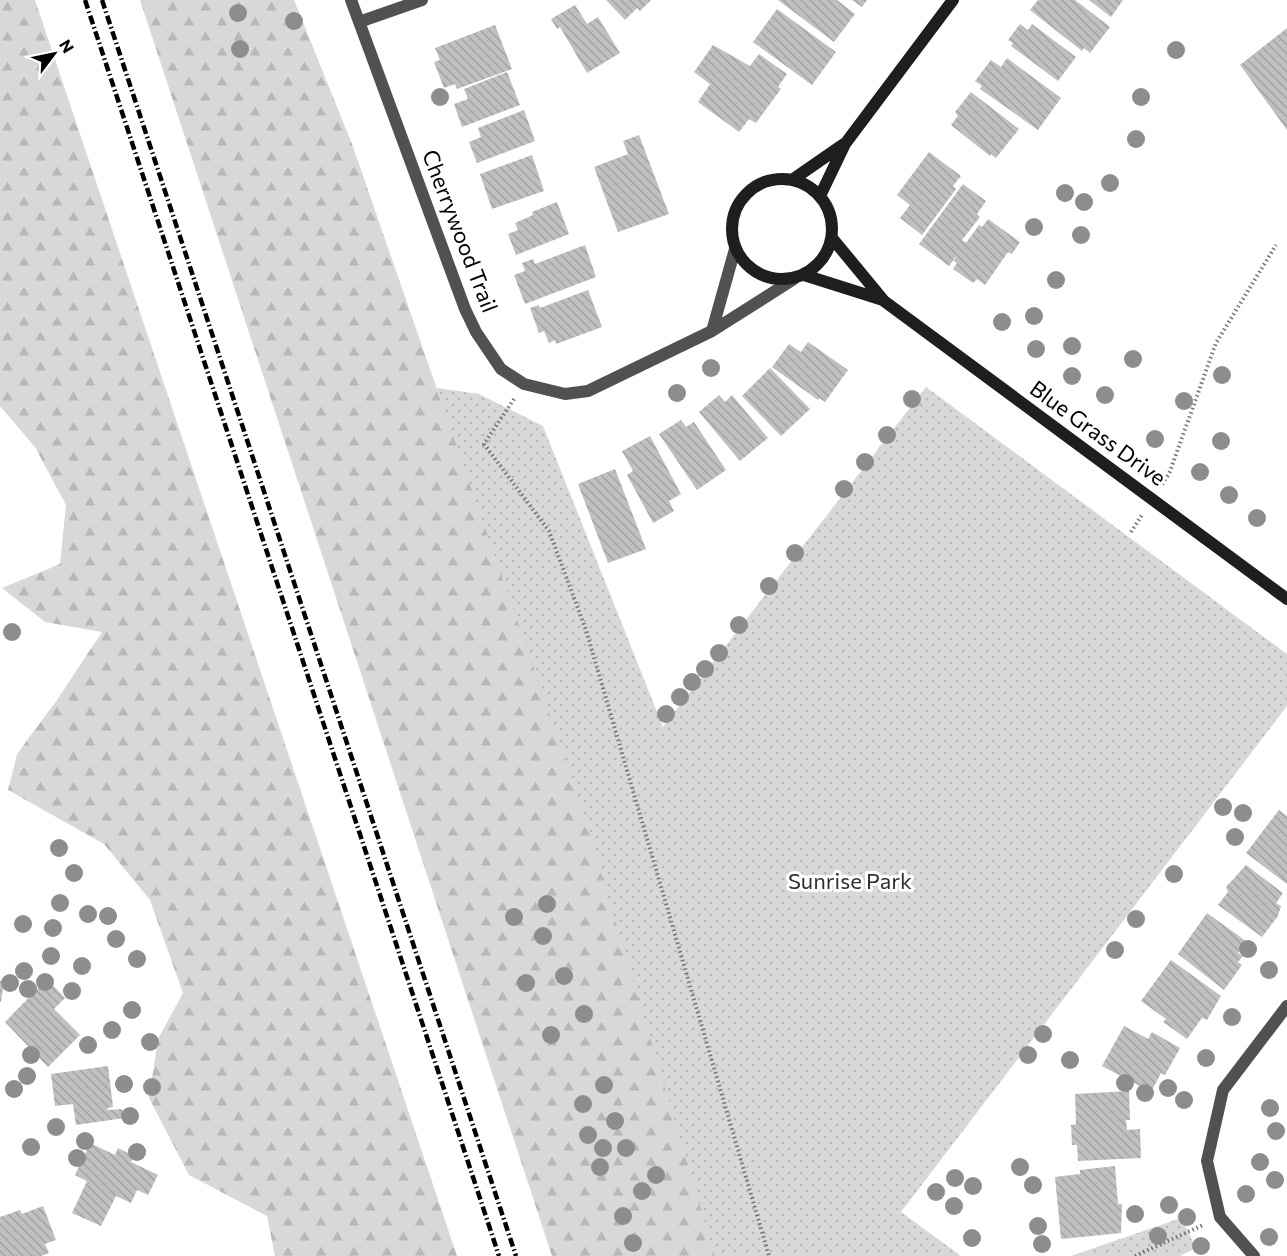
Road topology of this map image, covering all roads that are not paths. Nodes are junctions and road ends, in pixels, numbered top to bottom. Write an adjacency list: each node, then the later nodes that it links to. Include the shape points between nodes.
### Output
1 (351, 0): 4 (street, Cherrywood Trail)
2 (422, 0): 4 (street)
3 (953, 0): 5 (street)
4 (359, 22): 12 (street, Cherrywood Trail, via 465,309 501,369 524,384 565,394 588,391)
5 (844, 144): 6 (street); 7 (street)
6 (792, 180): 7 (street); 9 (street, via 780,178 759,183 742,198 733,213)
7 (820, 196): 8 (street, via 831,216)
8 (832, 238): 10 (street, via 824,259); 11 (street, Blue Grass Drive)
9 (735, 249): 10 (street, via 744,264 759,275 776,280); 12 (street)
10 (799, 277): 11 (street, Blue Grass Drive); 12 (street, Cherrywood Trail)
11 (884, 300): 13 (street, Blue Grass Drive)
12 (712, 331)
13 (1287, 599)
14 (1287, 1006): 15 (street, via 1223,1090 1207,1161 1220,1217)
15 (1254, 1256)

